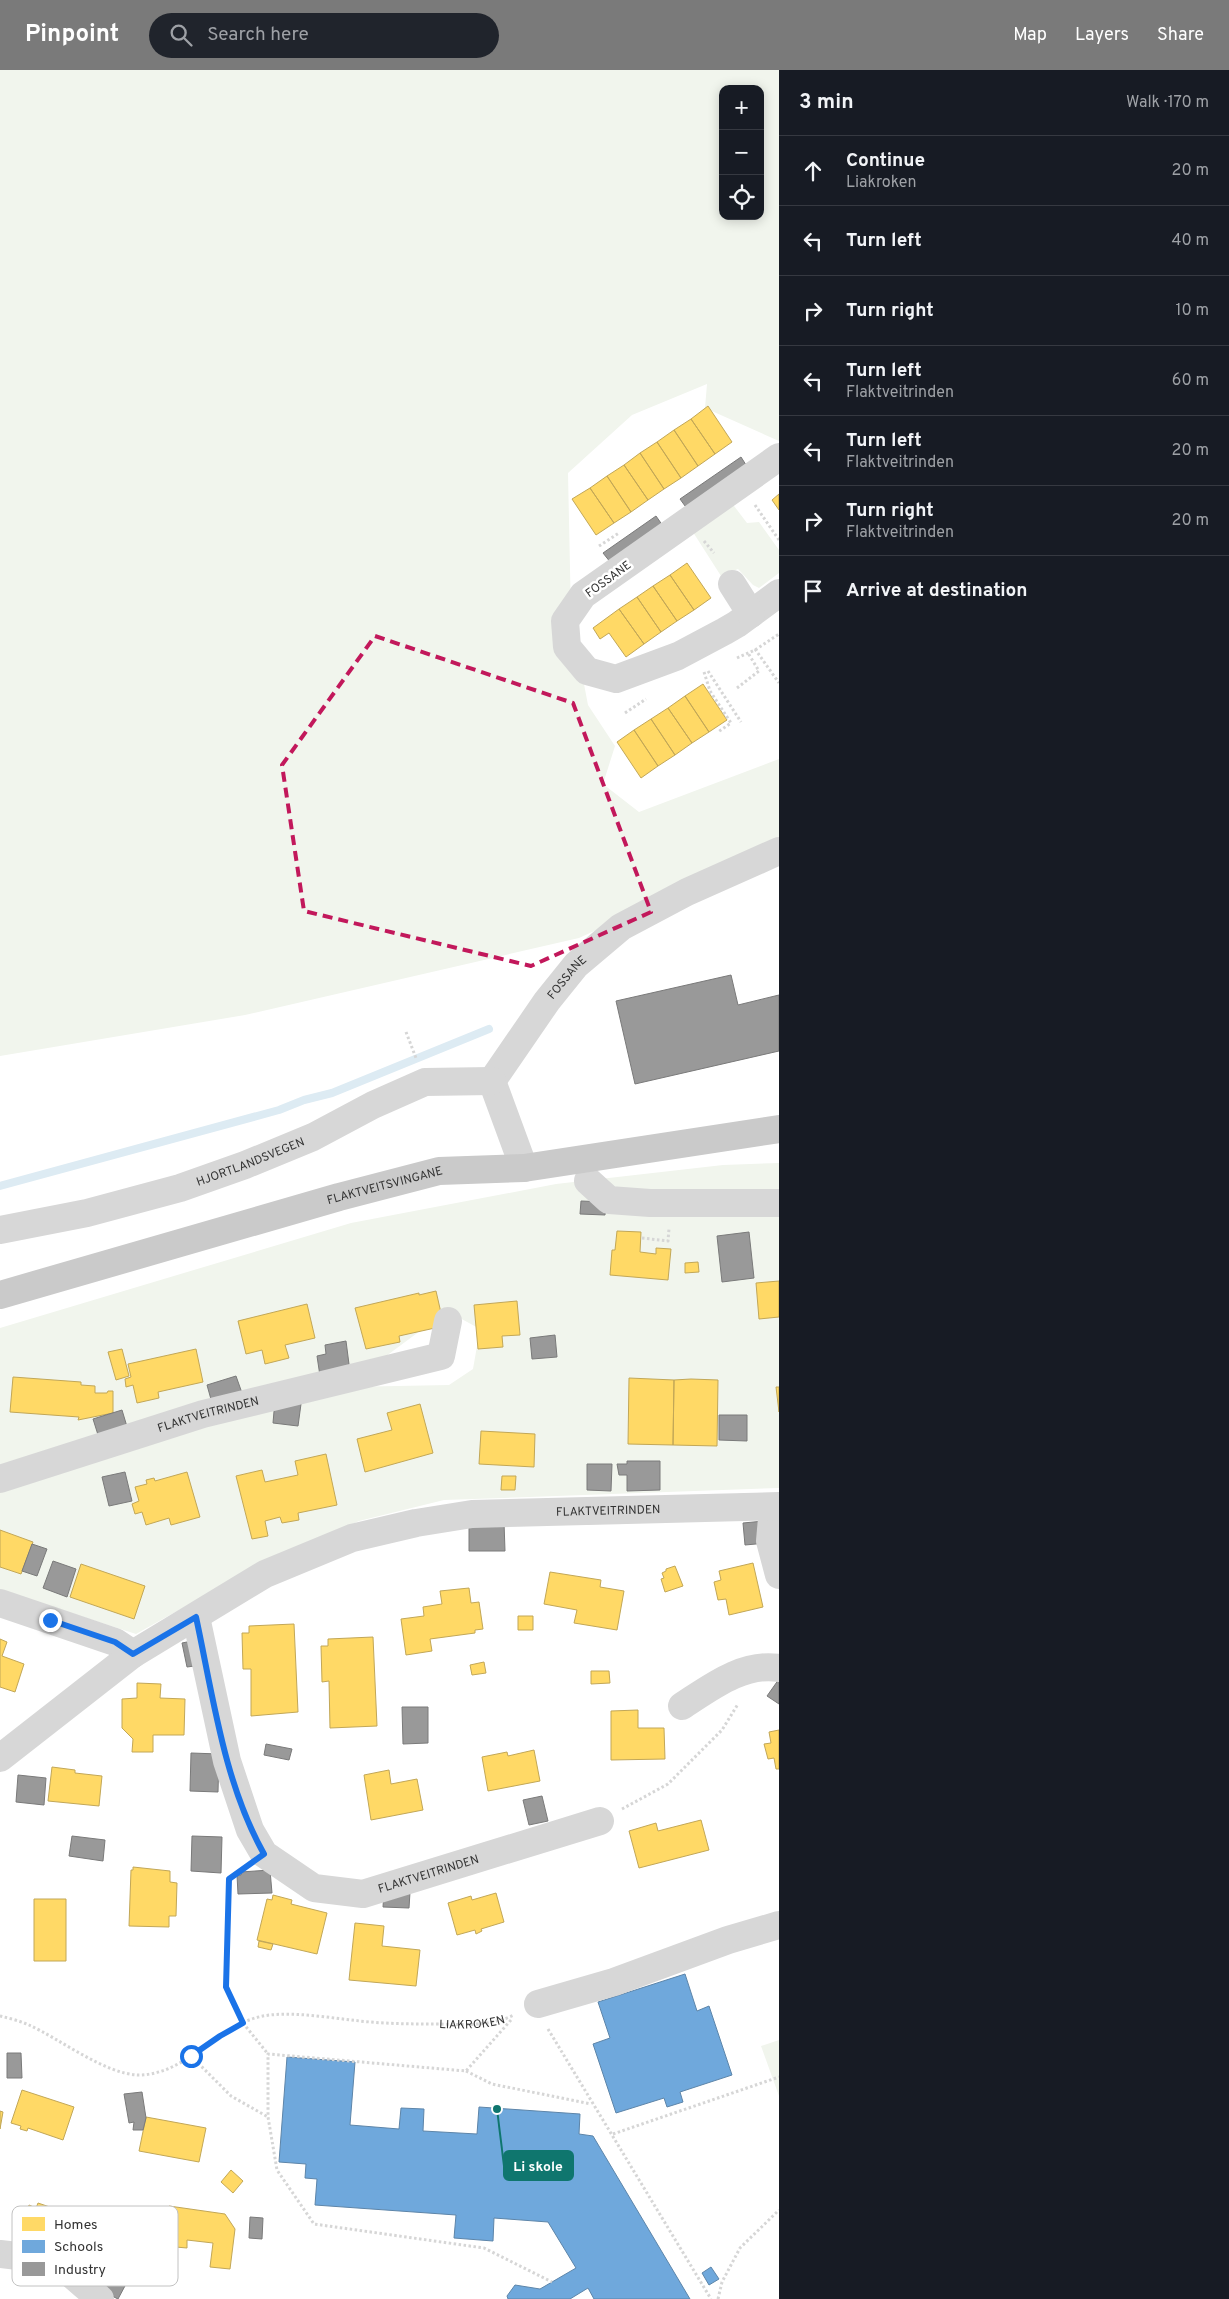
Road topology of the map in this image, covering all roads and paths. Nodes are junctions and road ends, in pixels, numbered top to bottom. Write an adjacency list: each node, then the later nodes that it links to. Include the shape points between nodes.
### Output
1 (779, 457): 2 (street, FOSSANE)
2 (740, 484): 3 (path); 6 (street, FOSSANE, via 583,595 565,621 567,647 587,672 616,679 678,656)
3 (779, 540)
4 (732, 584): 6 (street)
5 (779, 593): 6 (street, FOSSANE)
6 (744, 619): 10 (path)
7 (748, 653): 11 (path, via 759,671)
8 (702, 668): 15 (path, via 710,691 730,723)
9 (708, 671): 14 (path)
10 (778, 683)
11 (737, 688)
12 (650, 696): 13 (path)
13 (626, 713)
14 (741, 722)
15 (718, 732)
16 (779, 851): 17 (street, FOSSANE, via 621,927 576,965)
17 (492, 1081): 19 (street); 22 (street, HJORTLANDSVEGEN, via 425,1082 313,1137 190,1185 87,1213)
18 (779, 1130): 19 (main road, FLAKTVEITSVINGANE)
19 (524, 1168): 23 (main road, FLAKTVEITSVINGANE, via 439,1171)
20 (588, 1181): 21 (street, via 609,1200)
21 (779, 1204)
22 (0, 1230)
23 (0, 1295)
24 (448, 1321): 25 (street, FLAKTVEITRINDEN, via 441,1356 203,1414)
25 (0, 1479)
26 (776, 1506): 27 (street, FLAKTVEITRINDEN, via 770,1541); 29 (street, FLAKTVEITRINDEN, via 472,1514 416,1523 352,1538 265,1574)
27 (779, 1575)
28 (0, 1603): 30 (street, via 115,1642)
29 (196, 1617): 30 (street, FLAKTVEITRINDEN); 35 (street, FLAKTVEITRINDEN, via 228,1762 250,1830)
30 (133, 1654): 33 (street, FLAKTVEITRINDEN)
31 (770, 1668): 32 (street, via 740,1673); 34 (path, via 722,1730 668,1784)
32 (682, 1706)
33 (0, 1758)
34 (600, 1821): 35 (street, FLAKTVEITRINDEN, via 363,1894 314,1888)
35 (264, 1854): 40 (path, via 229,1879 226,1987)
36 (779, 1926): 37 (street)
37 (538, 2004): 40 (path, LIAKROKEN, via 502,2021 465,2025 269,2015); 45 (path, via 545,2023)
38 (0, 2016): 42 (path, LIAKROKEN, via 28,2024 118,2072 155,2074)
39 (511, 2020): 43 (path)
40 (243, 2023): 41 (path); 42 (path, LIAKROKEN)
41 (268, 2054): 43 (path); 46 (path)
42 (191, 2056): 46 (path, via 231,2096)
43 (466, 2071): 45 (path, via 492,2084)
44 (779, 2077): 47 (path)
45 (592, 2104): 47 (path)
46 (268, 2116): 49 (path, via 277,2170 314,2224 484,2248)
47 (613, 2134): 52 (path)
48 (779, 2210): 53 (path, via 740,2248 722,2282)
49 (552, 2282)
50 (85, 2286): 51 (street)
51 (100, 2299)
52 (711, 2299)
53 (718, 2299)

